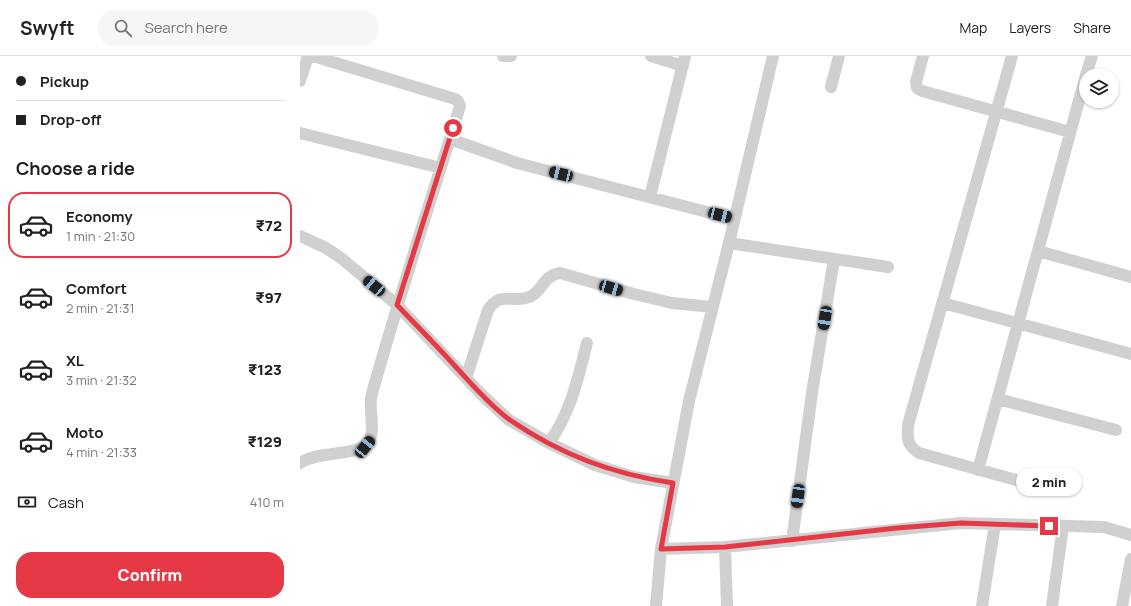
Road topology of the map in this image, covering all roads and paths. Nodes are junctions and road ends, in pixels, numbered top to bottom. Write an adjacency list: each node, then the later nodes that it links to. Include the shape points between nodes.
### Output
1 (308, 56): 13 (street)
2 (313, 56): 19 (street, via 458,101 460,106)
3 (503, 56): 4 (street)
4 (512, 56)
5 (651, 56): 11 (street)
6 (773, 56): 22 (street)
7 (839, 56): 14 (street)
8 (923, 56): 16 (street, via 916,82 917,88)
9 (1012, 56): 16 (street)
10 (1092, 56): 12 (street)
11 (684, 61): 21 (street)
12 (1088, 68)
13 (300, 81)
14 (831, 88)
15 (1079, 100): 17 (street)
16 (996, 112): 17 (street); 29 (street)
17 (1070, 132): 25 (street)
18 (300, 133): 20 (street)
19 (450, 139): 20 (street); 21 (street, via 517,163)
20 (441, 168): 30 (street)
21 (650, 197): 22 (street)
22 (734, 219): 24 (street)
23 (300, 236): 30 (street, via 341,258)
24 (729, 243): 26 (street); 31 (street)
25 (1038, 252): 28 (street); 32 (street)
26 (834, 259): 27 (street); 46 (street, via 812,393)
27 (888, 267)
28 (1131, 277)
29 (943, 303): 32 (street); 40 (street, via 908,424 907,436 911,447 919,453)
30 (397, 305): 35 (street); 39 (street, via 371,399 370,440 365,447 317,455)
31 (712, 307): 35 (street, via 672,303 564,274 552,275 531,297 494,302 488,310); 41 (street, via 689,401)
32 (1018, 324): 34 (street); 36 (street)
33 (588, 343): 38 (street, via 572,402)
34 (1131, 354)
35 (466, 378): 38 (street, via 509,420)
36 (998, 399): 37 (street); 40 (street)
37 (1116, 430)
38 (549, 443): 41 (street, via 594,465 634,477)
39 (300, 463)
40 (978, 470): 42 (street)
41 (673, 483): 48 (street)
42 (1038, 486)
43 (995, 524): 44 (street); 46 (street, via 961,523 897,528); 52 (street)
44 (1063, 526): 45 (street, via 1104,527); 53 (street)
45 (1131, 536)
46 (792, 541): 47 (street)
47 (725, 547): 48 (street); 51 (street)
48 (661, 549): 50 (street)
49 (1131, 559): 54 (street)
50 (656, 606)
51 (727, 606)
52 (982, 606)
53 (1052, 606)
54 (1122, 606)

